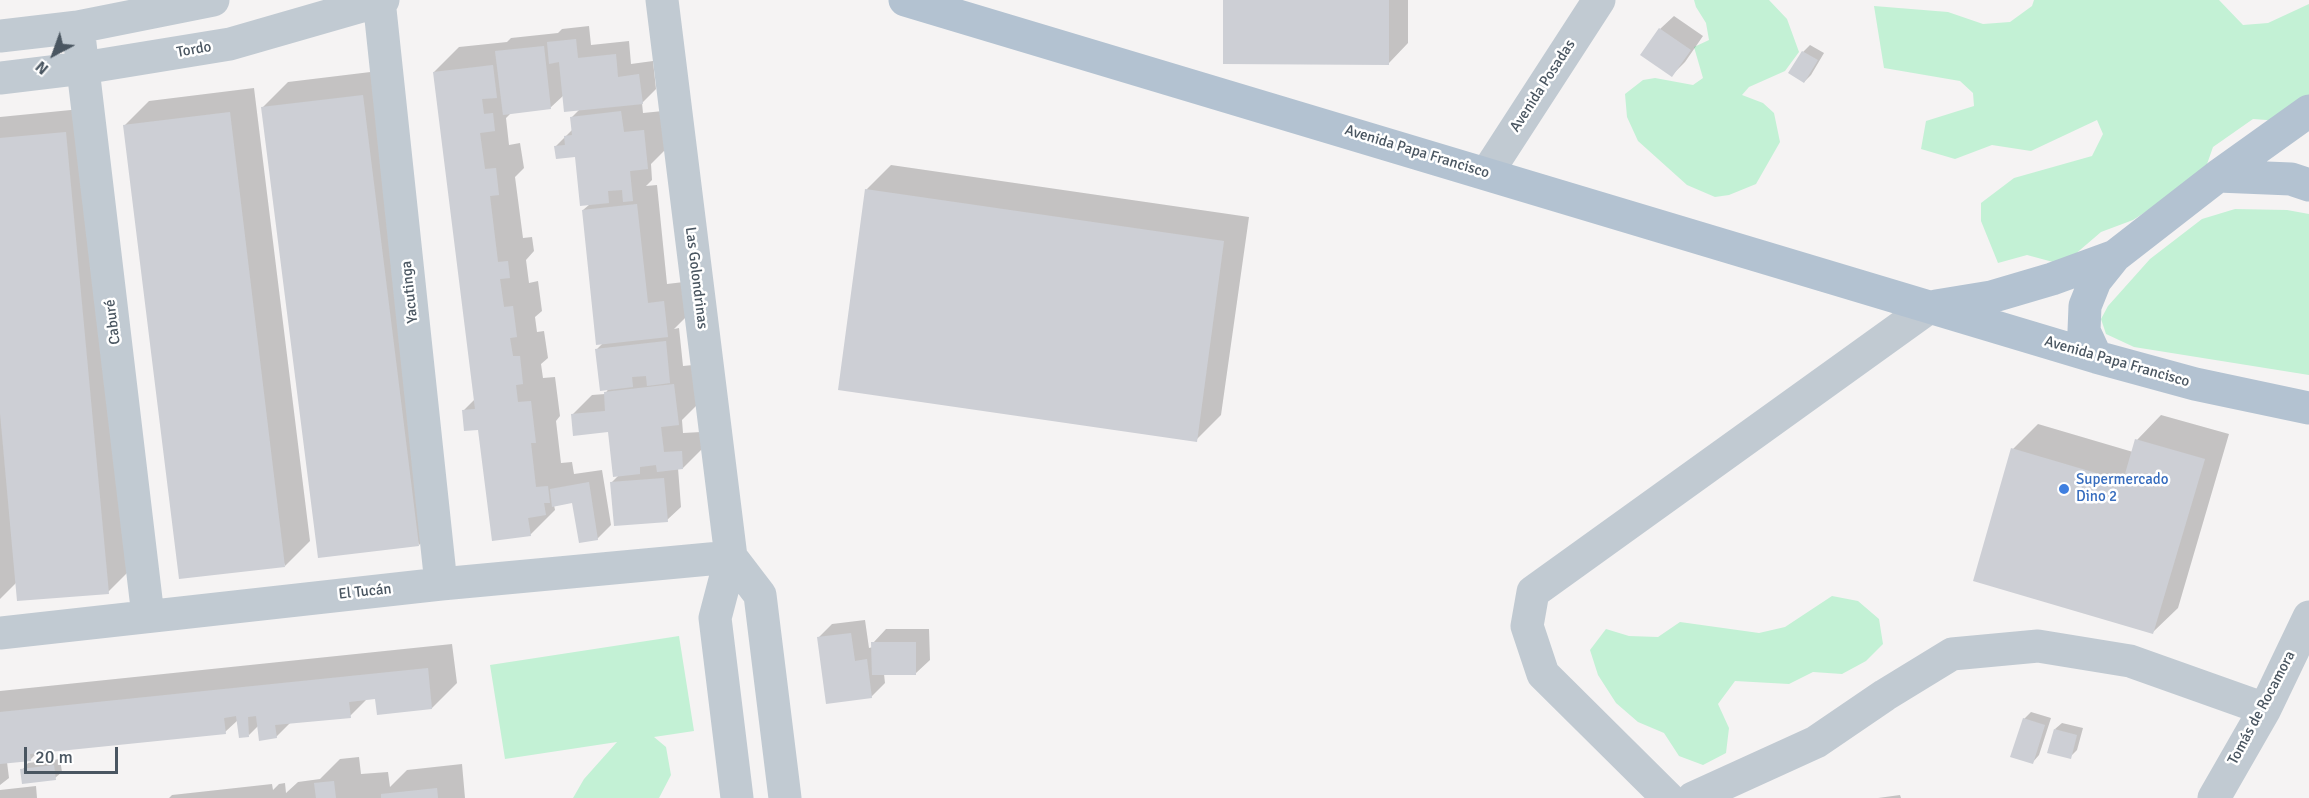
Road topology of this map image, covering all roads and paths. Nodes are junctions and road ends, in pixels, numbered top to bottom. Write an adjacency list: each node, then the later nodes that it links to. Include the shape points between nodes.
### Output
1 (213, 0): 6 (street)
2 (381, 0): 8 (street, Tordo, via 230,44); 19 (street, Yacutinga)
3 (662, 0): 18 (street, Las Golondrinas)
4 (905, 0): 11 (main road, Avenida Papa Francisco)
5 (1599, 0): 11 (street, Avenida Posadas)
6 (78, 27): 7 (street); 8 (street, Caburé)
7 (0, 36)
8 (83, 68): 9 (street, Tordo); 20 (street, Caburé)
9 (0, 78)
10 (2309, 111): 12 (main road, Avenida Papa Francisco)
11 (1487, 173): 15 (main road, Avenida Papa Francisco)
12 (2218, 176): 13 (main road, via 2291,179); 14 (main road, Avenida Papa Francisco)
13 (2309, 185)
14 (2115, 256): 15 (main road, Avenida Papa Francisco, via 1991,297); 16 (main road, via 2095,281 2085,306 2084,331)
15 (1928, 308): 16 (main road, Avenida Papa Francisco); 26 (street, via 1533,592 1527,626 1543,674)
16 (2096, 357): 17 (main road, Avenida Papa Francisco, via 2195,384)
17 (2309, 408)
18 (731, 557): 19 (street, El Tucán); 24 (street, Las Golondrinas, via 715,618); 25 (street, via 760,595)
19 (441, 584): 20 (street, El Tucán)
20 (148, 616): 22 (street, El Tucán)
21 (2309, 617): 23 (street, Tomás de Rocamora)
22 (0, 633)
23 (2265, 709): 27 (street, via 2130,661 2038,646 1952,654 1816,742); 28 (street, Tomás de Rocamora)
24 (737, 798)
25 (785, 798)
26 (1668, 798)
27 (1693, 798)
28 (2214, 798)

